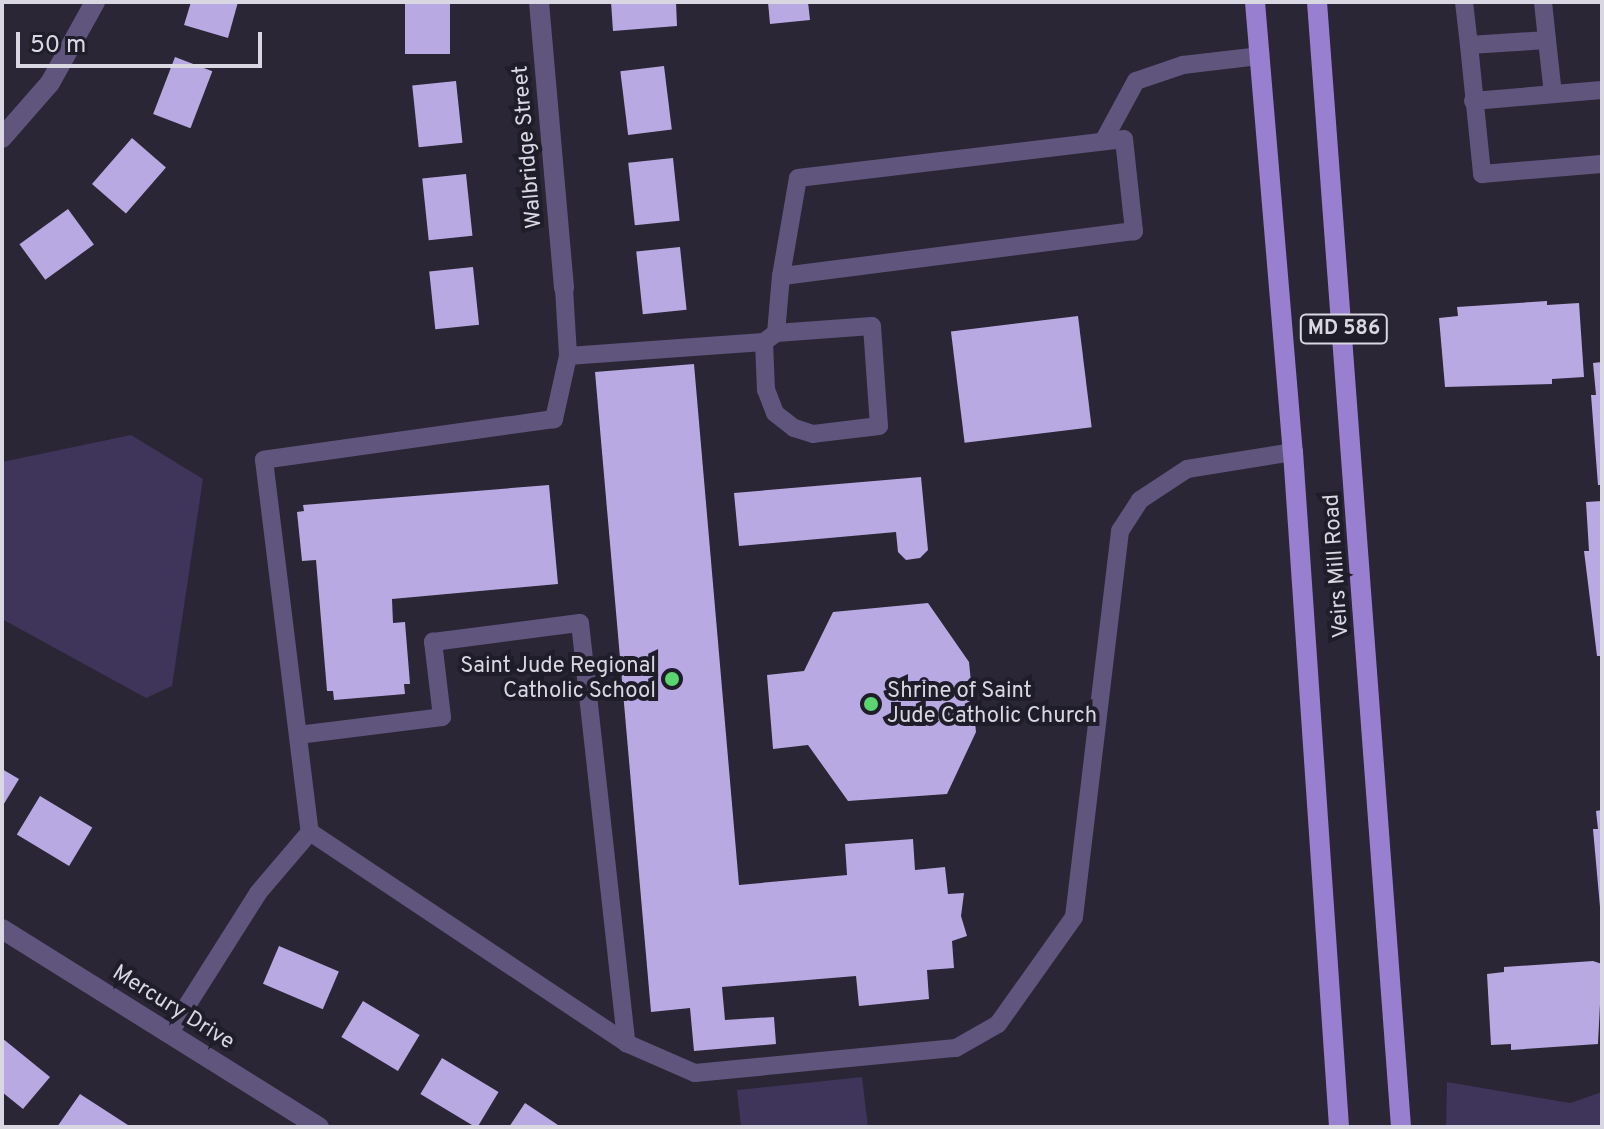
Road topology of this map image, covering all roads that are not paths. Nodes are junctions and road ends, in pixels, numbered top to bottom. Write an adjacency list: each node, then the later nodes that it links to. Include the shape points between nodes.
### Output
1 (95, 2): 13 (street, via 50,83)
2 (539, 2): 17 (street, Walbridge Street)
3 (1255, 2): 9 (main road, Veirs Mill Road / MD 586)
4 (1317, 2): 28 (main road, Veirs Mill Road / MD 586)
5 (1464, 2): 8 (lane)
6 (1543, 2): 7 (lane)
7 (1547, 40): 8 (lane); 11 (lane)
8 (1469, 45): 12 (lane)
9 (1260, 56): 14 (lane, via 1183,65 1136,81); 20 (main road, Veirs Mill Road / MD 586)
10 (1602, 90): 11 (lane)
11 (1553, 94): 12 (lane)
12 (1473, 101): 15 (lane, via 1482,174)
13 (2, 138)
14 (1105, 138): 16 (lane, via 798,178); 16 (lane, via 1124,139 1134,231)
15 (1602, 164)
16 (781, 276): 18 (lane)
17 (564, 288): 19 (lane)
18 (770, 338): 18 (lane, via 872,326 879,426 813,434 775,413 766,390); 19 (lane)
19 (568, 356): 21 (lane, via 554,419 264,460)
20 (1293, 452): 25 (lane, via 1187,469 1140,500 1120,531 1074,917 998,1024 956,1048 695,1073); 27 (main road, Veirs Mill Road / MD 586)
21 (298, 735): 22 (lane); 25 (lane, via 442,717 433,642 580,623)
22 (310, 832): 24 (lane, via 258,893); 25 (lane)
23 (2, 929): 24 (street, Mercury Drive)
24 (169, 1034): 26 (street, Mercury Drive)
25 (626, 1043)
26 (319, 1127)
27 (1339, 1127)
28 (1401, 1127)

